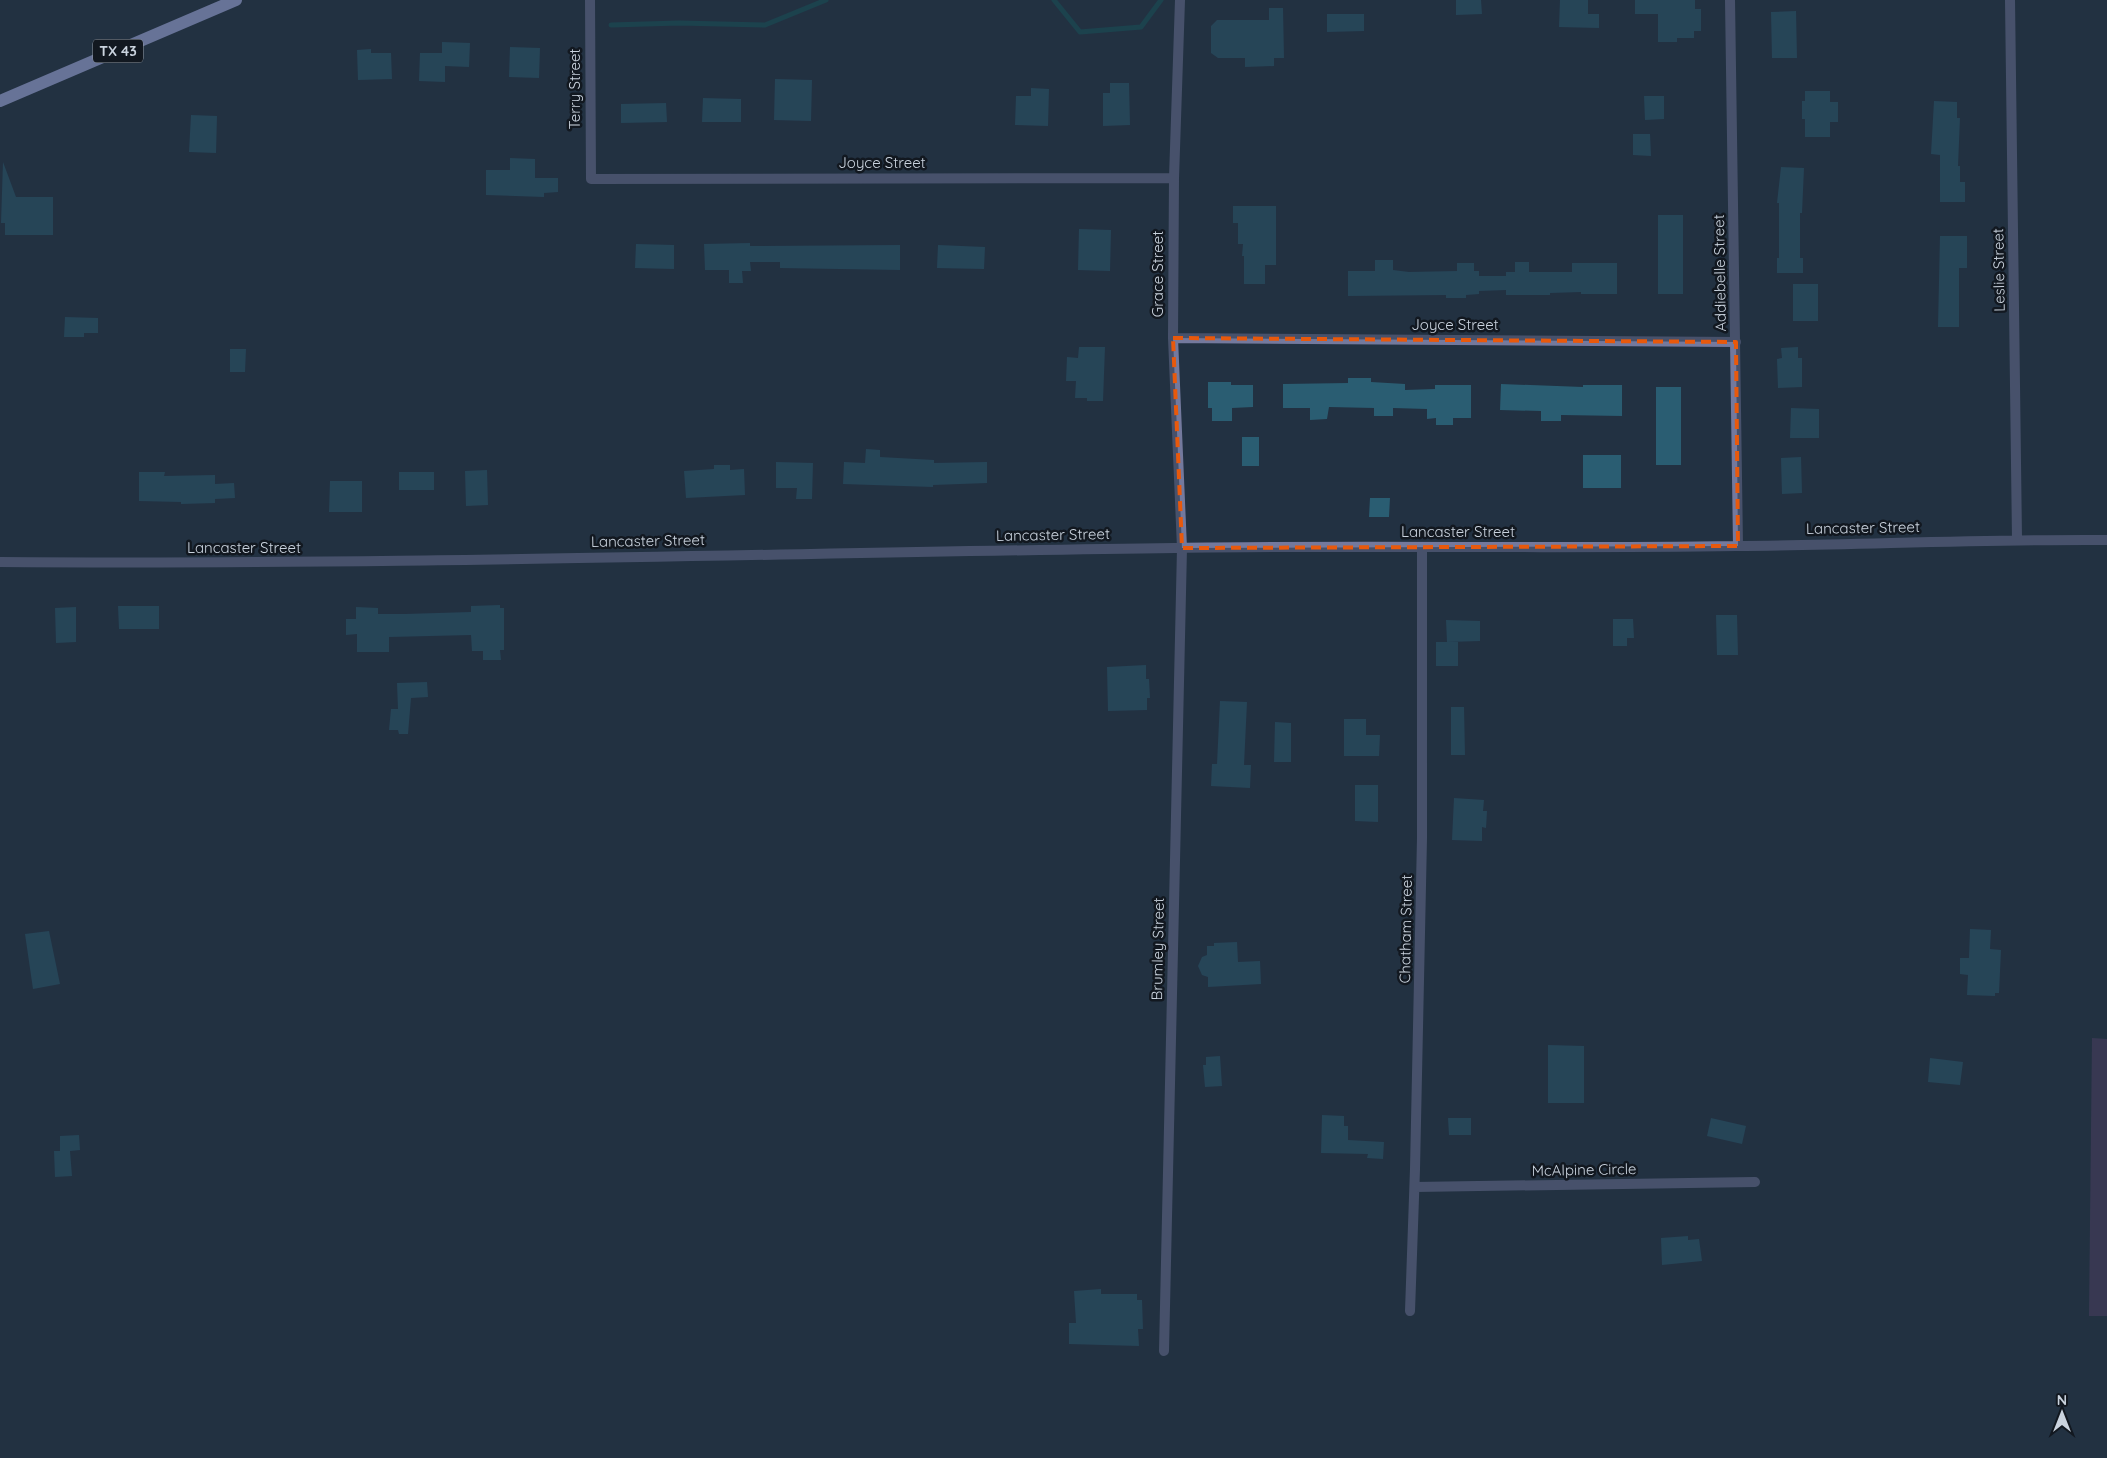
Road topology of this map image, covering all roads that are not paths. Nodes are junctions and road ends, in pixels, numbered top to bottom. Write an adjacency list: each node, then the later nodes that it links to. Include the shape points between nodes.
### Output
1 (236, 0): 6 (main road, TX 43)
2 (590, 0): 8 (street, Terry Street)
3 (1180, 0): 7 (street, Grace Street)
4 (1730, 0): 10 (street, Addiebelle Street)
5 (2010, 0): 11 (street, Leslie Street)
6 (0, 101)
7 (1174, 178): 8 (street, Joyce Street); 9 (street, Grace Street)
8 (591, 179)
9 (1173, 338): 10 (street, Joyce Street); 14 (street, Grace Street)
10 (1736, 342): 13 (street, Addiebelle Street)
11 (2017, 539): 12 (street, Lancaster Street); 13 (street, Lancaster Street)
12 (2107, 540)
13 (1738, 546): 15 (street, Lancaster Street)
14 (1182, 548): 15 (street, Lancaster Street); 16 (street, Lancaster Street, via 476,558 351,563); 20 (street, Brumley Street)
15 (1422, 548): 18 (street, Chatham Street, via 1422,838)
16 (0, 562)
17 (1755, 1182): 18 (street, McAlpine Circle)
18 (1415, 1187): 19 (street, Chatham Street)
19 (1410, 1311)
20 (1164, 1351)

